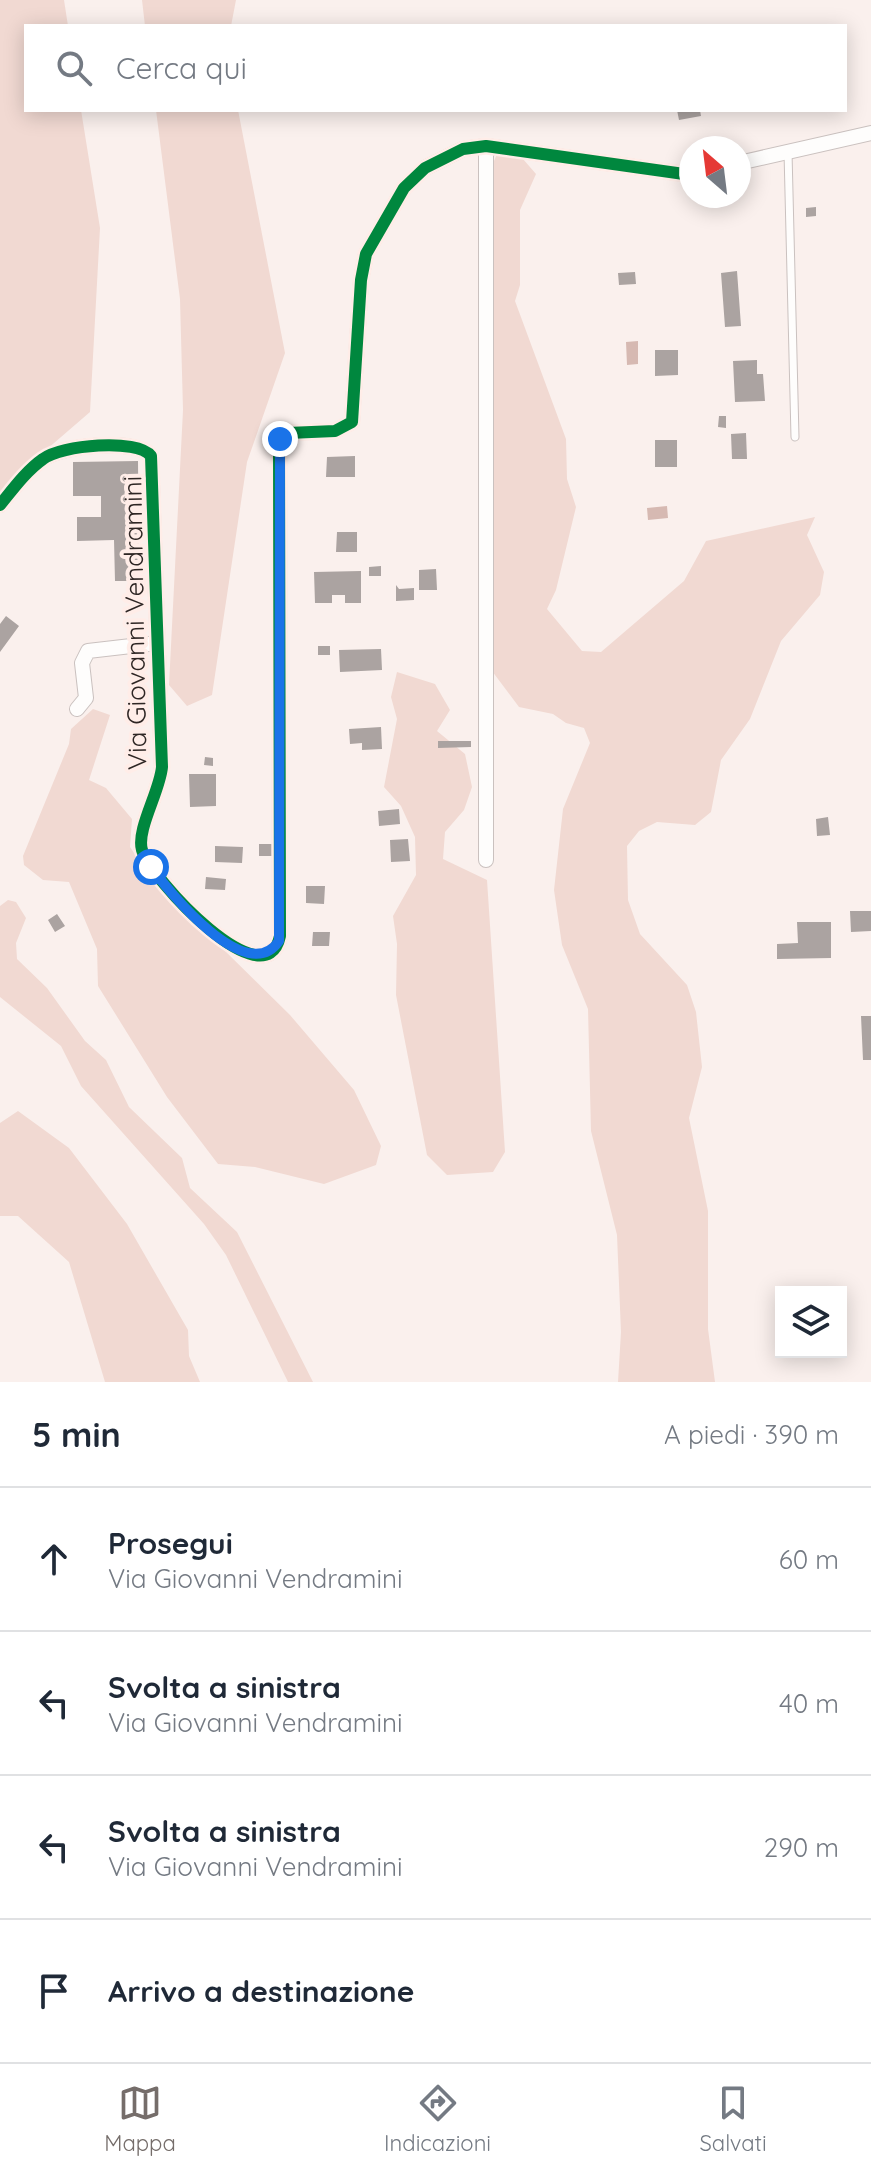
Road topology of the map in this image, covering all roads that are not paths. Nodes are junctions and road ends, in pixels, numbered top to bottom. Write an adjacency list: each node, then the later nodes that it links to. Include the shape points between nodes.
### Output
1 (871, 133): 3 (street)
2 (486, 146): 5 (street, Via Giovanni Vendramini); 8 (street, Via Giovanni Vendramini, via 446,156 415,176 370,244 361,280 352,422 335,431 288,433 279,444 280,936 268,951 242,951 213,936 143,853 142,837 162,767); 10 (street)
3 (788, 152): 4 (street); 6 (lane)
4 (751, 160)
5 (679, 173)
6 (795, 437)
7 (0, 505): 8 (street, Via Giovanni Vendramini, via 35,465 56,451 128,445 146,450 154,465)
8 (157, 643): 9 (street, via 88,651 82,661 86,698)
9 (77, 709)
10 (486, 860)

